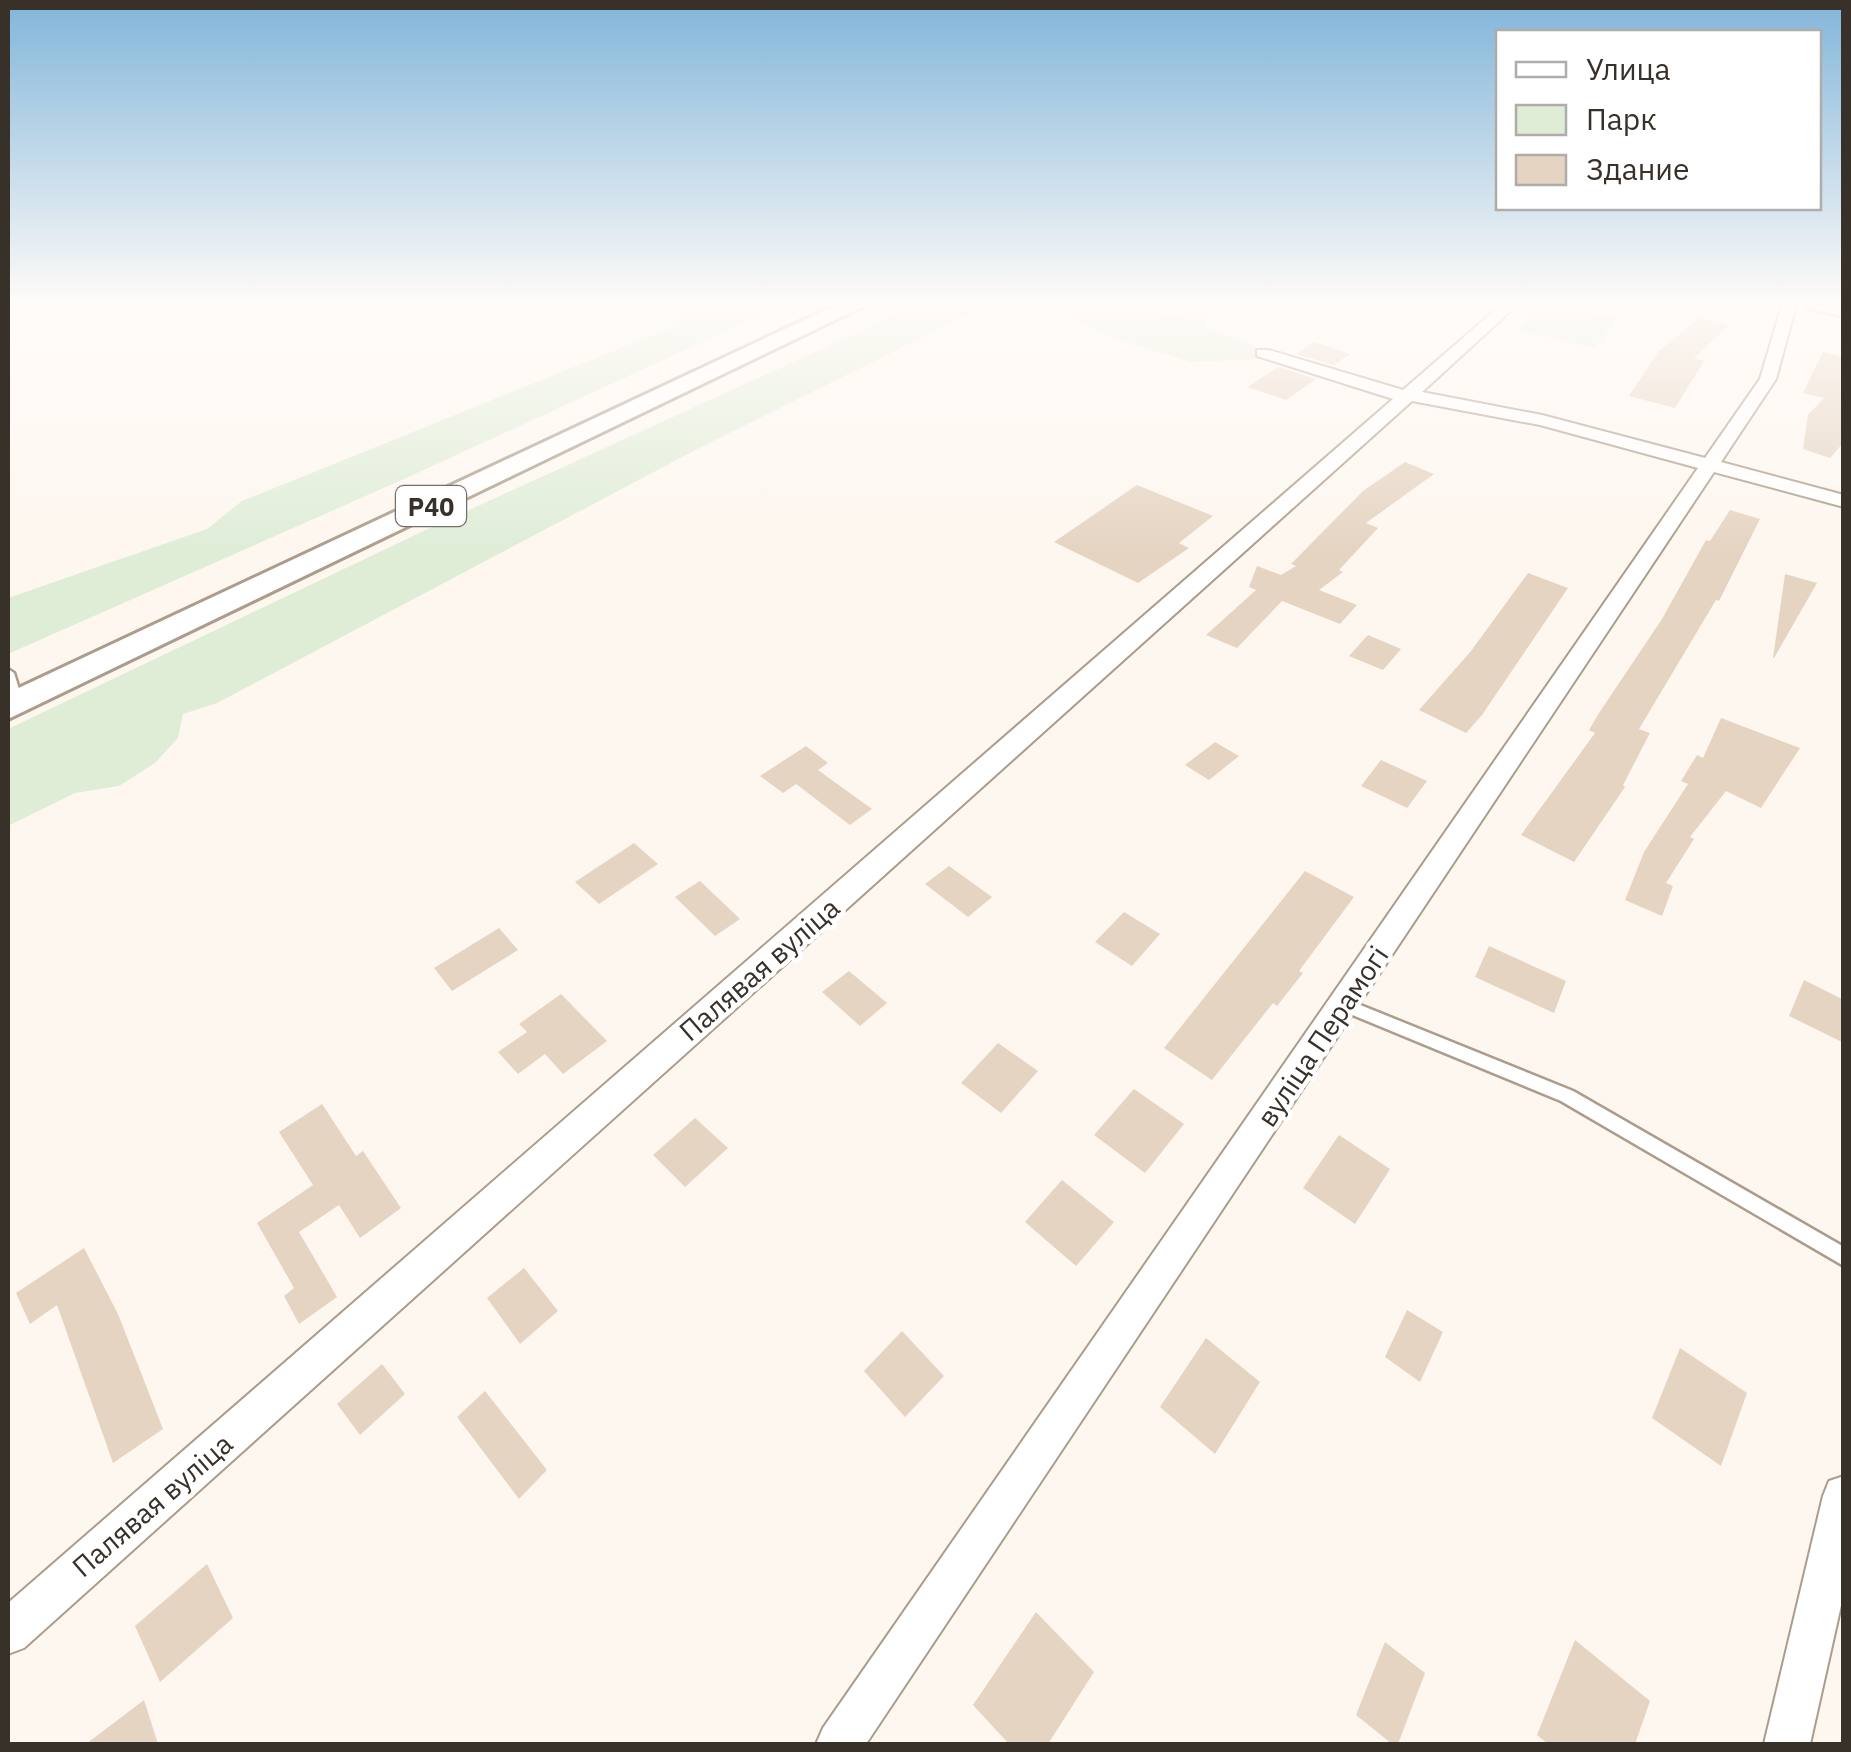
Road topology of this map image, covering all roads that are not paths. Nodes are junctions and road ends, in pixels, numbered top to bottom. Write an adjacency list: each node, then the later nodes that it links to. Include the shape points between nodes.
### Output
1 (682, 387): 9 (main road, Р40)
2 (1368, 387): 5 (street)
3 (1420, 387): 5 (street, Палявая вуліца)
4 (1763, 387): 6 (street, вуліца Перамогі)
5 (1410, 396): 6 (street, via 1542,420); 13 (street, Палявая вуліца)
6 (1710, 466): 7 (street); 10 (street, вуліца Перамогі)
7 (1844, 501)
8 (8, 673): 9 (lane)
9 (12, 705)
10 (1344, 1004): 11 (lane, via 1566,1096); 14 (street, вуліца Перамогі)
11 (1844, 1257)
12 (1844, 1496): 15 (street)
13 (8, 1632)
14 (840, 1744)
15 (1786, 1744)

